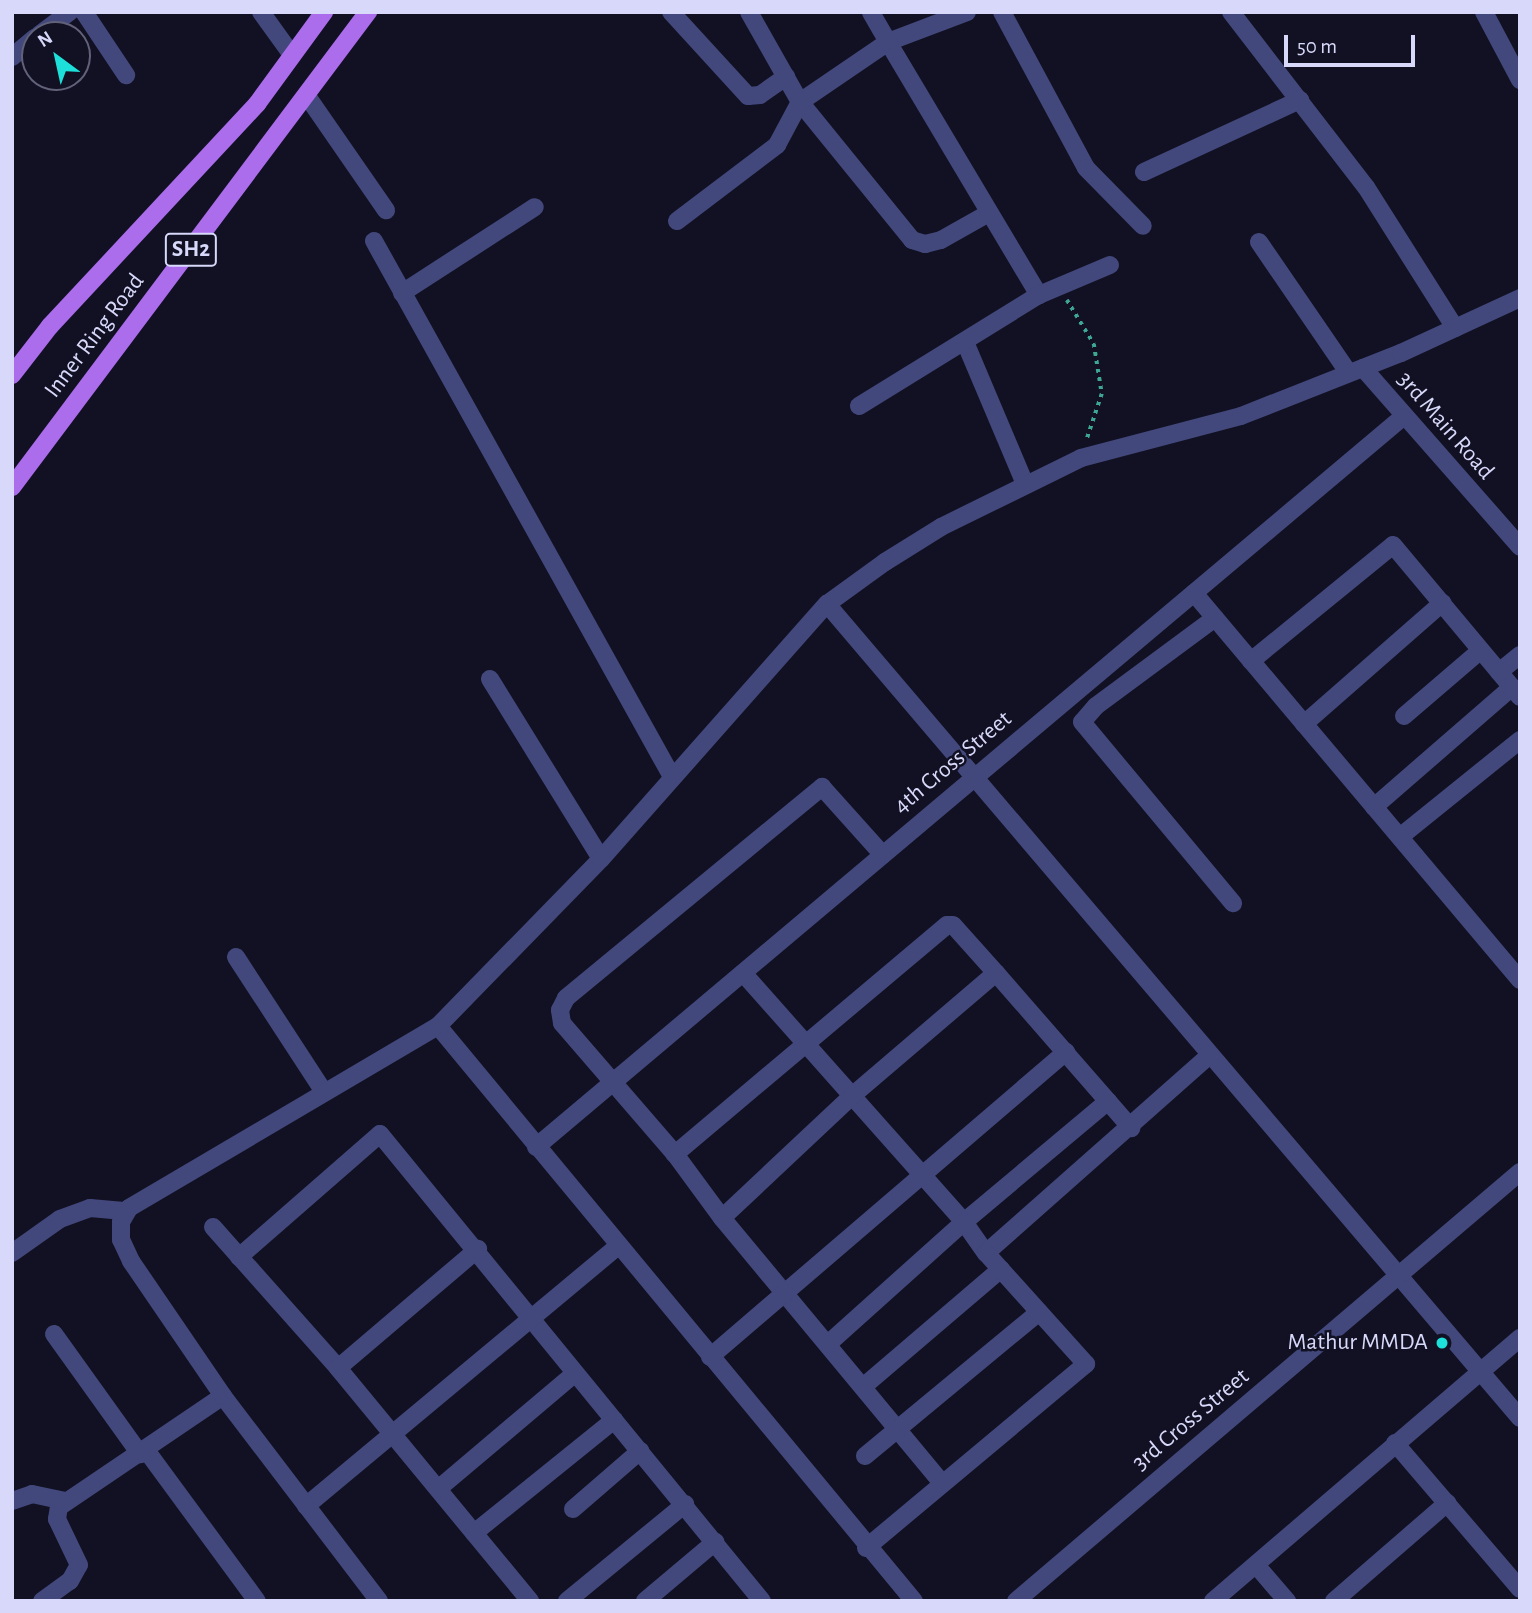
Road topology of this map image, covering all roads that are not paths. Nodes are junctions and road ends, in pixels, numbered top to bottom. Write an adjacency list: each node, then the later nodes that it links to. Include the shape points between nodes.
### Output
1 (83, 12): 14 (street)
2 (261, 12): 13 (street)
3 (324, 12): 13 (main road, Inner Ring Road / SH2)
4 (368, 12): 17 (main road, Inner Ring Road / SH2)
5 (671, 12): 15 (street, via 748,96 760,95)
6 (749, 12): 15 (street)
7 (871, 12): 12 (street)
8 (967, 12): 12 (street)
9 (1002, 12): 25 (street, via 1086,168)
10 (1231, 12): 18 (street)
11 (1484, 12): 16 (street)
12 (888, 42): 19 (street); 23 (street)
13 (292, 55): 35 (main road, Inner Ring Road / SH2, via 257,104 50,326)
14 (126, 75)
15 (786, 77): 19 (street)
16 (1520, 80)
17 (307, 96): 22 (street); 39 (main road, Inner Ring Road / SH2)
18 (1300, 100): 20 (street); 32 (street, via 1366,187)
19 (800, 102): 23 (street, via 912,240 925,244 941,240); 24 (street, via 777,145)
20 (1144, 172)
21 (535, 206): 29 (street)
22 (386, 211)
23 (989, 213): 30 (street)
24 (677, 222)
25 (1143, 226)
26 (374, 241): 29 (street)
27 (1259, 242): 34 (street, 3rd Main Road)
28 (1110, 265): 30 (street)
29 (402, 293): 54 (street)
30 (1039, 295): 33 (street)
31 (1520, 298): 32 (street)
32 (1455, 328): 34 (street)
33 (964, 342): 36 (street); 38 (street)
34 (1355, 370): 37 (street, 3rd Main Road); 38 (street, via 1241,416 1081,458)
35 (12, 375)
36 (859, 406)
37 (1403, 417): 40 (street, 3rd Main Road); 41 (street, 4th Cross Street)
38 (1025, 484): 43 (street, via 941,527)
39 (12, 487)
40 (1520, 547)
41 (1194, 593): 44 (street); 55 (street, 4th Cross Street)
42 (1442, 603): 45 (street); 47 (street, via 1393,545); 52 (street)
43 (827, 604): 54 (street); 55 (street)
44 (1215, 618): 47 (street); 60 (street, via 1096,706 1082,722)
45 (1481, 650): 48 (street); 51 (street)
46 (1520, 655): 48 (street)
47 (1251, 661): 52 (street)
48 (1499, 672): 50 (street)
49 (490, 679): 59 (street)
50 (1516, 692): 56 (street)
51 (1404, 716)
52 (1304, 724): 56 (street)
53 (1520, 740): 57 (street)
54 (671, 775): 59 (street)
55 (974, 778): 58 (street, 4th Cross Street); 68 (street)
56 (1374, 807): 57 (street)
57 (1401, 836): 64 (street)
58 (883, 855): 62 (street, 4th Cross Street); 69 (street, via 822,787 566,998 560,1010 562,1023)
59 (601, 859): 65 (street)
60 (1233, 903)
61 (236, 957): 70 (street)
62 (743, 973): 66 (street); 69 (street, 4th Cross Street)
63 (996, 973): 66 (street, via 953,925 947,925); 67 (street); 71 (street)
64 (1520, 980)
65 (438, 1027): 70 (street); 74 (street)
66 (805, 1044): 71 (street); 75 (street)
67 (1066, 1052): 72 (street); 77 (street)
68 (1210, 1055): 73 (street); 88 (street)
69 (612, 1083): 74 (street, 4th Cross Street); 75 (street)
70 (324, 1092): 78 (street)
71 (853, 1096): 77 (street); 79 (street)
72 (1108, 1101): 73 (street); 80 (street)
73 (1131, 1128): 85 (street)
74 (536, 1147): 82 (street)
75 (675, 1154): 79 (street)
76 (1520, 1172): 88 (street, 3rd Cross Street)
77 (923, 1173): 80 (street); 89 (street)
78 (127, 1211): 84 (street, via 90,1208 60,1219); 100 (street, via 121,1222 121,1240 131,1261)
79 (722, 1218): 89 (street)
80 (964, 1222): 85 (street); 94 (street)
81 (213, 1227): 86 (street)
82 (618, 1246): 91 (street); 95 (street)
83 (478, 1249): 86 (street, via 380,1134); 91 (street); 96 (street)
84 (12, 1253)
85 (986, 1253): 87 (street)
86 (239, 1256): 96 (street)
87 (1001, 1269): 90 (street); 99 (street)
88 (1398, 1276): 97 (street); 131 (street, 3rd Cross Street)
89 (786, 1290): 94 (street); 95 (street)
90 (1039, 1312): 103 (street); 109 (street, via 1086,1364)
91 (533, 1317): 98 (street); 104 (street)
92 (54, 1334): 107 (street)
93 (1520, 1338): 97 (street)
94 (829, 1343): 99 (street)
95 (710, 1357): 119 (street)
96 (338, 1368): 104 (street)
97 (1480, 1372): 101 (street); 105 (street)
98 (575, 1374): 102 (street); 110 (street)
99 (864, 1386): 103 (street)
100 (223, 1396): 107 (street); 115 (street)
101 (1520, 1418)
102 (614, 1420): 106 (street); 117 (street)
103 (896, 1431): 108 (street); 109 (street)
104 (393, 1434): 110 (street); 115 (street)
105 (1395, 1443): 113 (street); 120 (street)
106 (640, 1451): 114 (street); 116 (street)
107 (143, 1452): 112 (street); 125 (street)
108 (865, 1456)
109 (942, 1483): 119 (street)
110 (438, 1489): 117 (street)
111 (12, 1501): 112 (street, via 32,1494)
112 (64, 1501): 124 (street, via 55,1513 79,1565 70,1581)
113 (1447, 1503): 121 (street); 134 (street)
114 (685, 1504): 118 (street); 128 (street)
115 (306, 1506): 126 (street)
116 (573, 1508)
117 (474, 1533): 127 (street)
118 (715, 1542): 123 (street); 129 (street)
119 (866, 1548): 130 (street)
120 (1256, 1565): 132 (street); 133 (street)
121 (1520, 1589)
122 (1520, 1596): 135 (street)
123 (751, 1597)
124 (42, 1601)
125 (257, 1601)
126 (379, 1601)
127 (530, 1601)
128 (567, 1601)
129 (645, 1601)
130 (914, 1601)
131 (1016, 1601)
132 (1213, 1601)
133 (1287, 1601)
134 (1334, 1601)
135 (1514, 1601)

